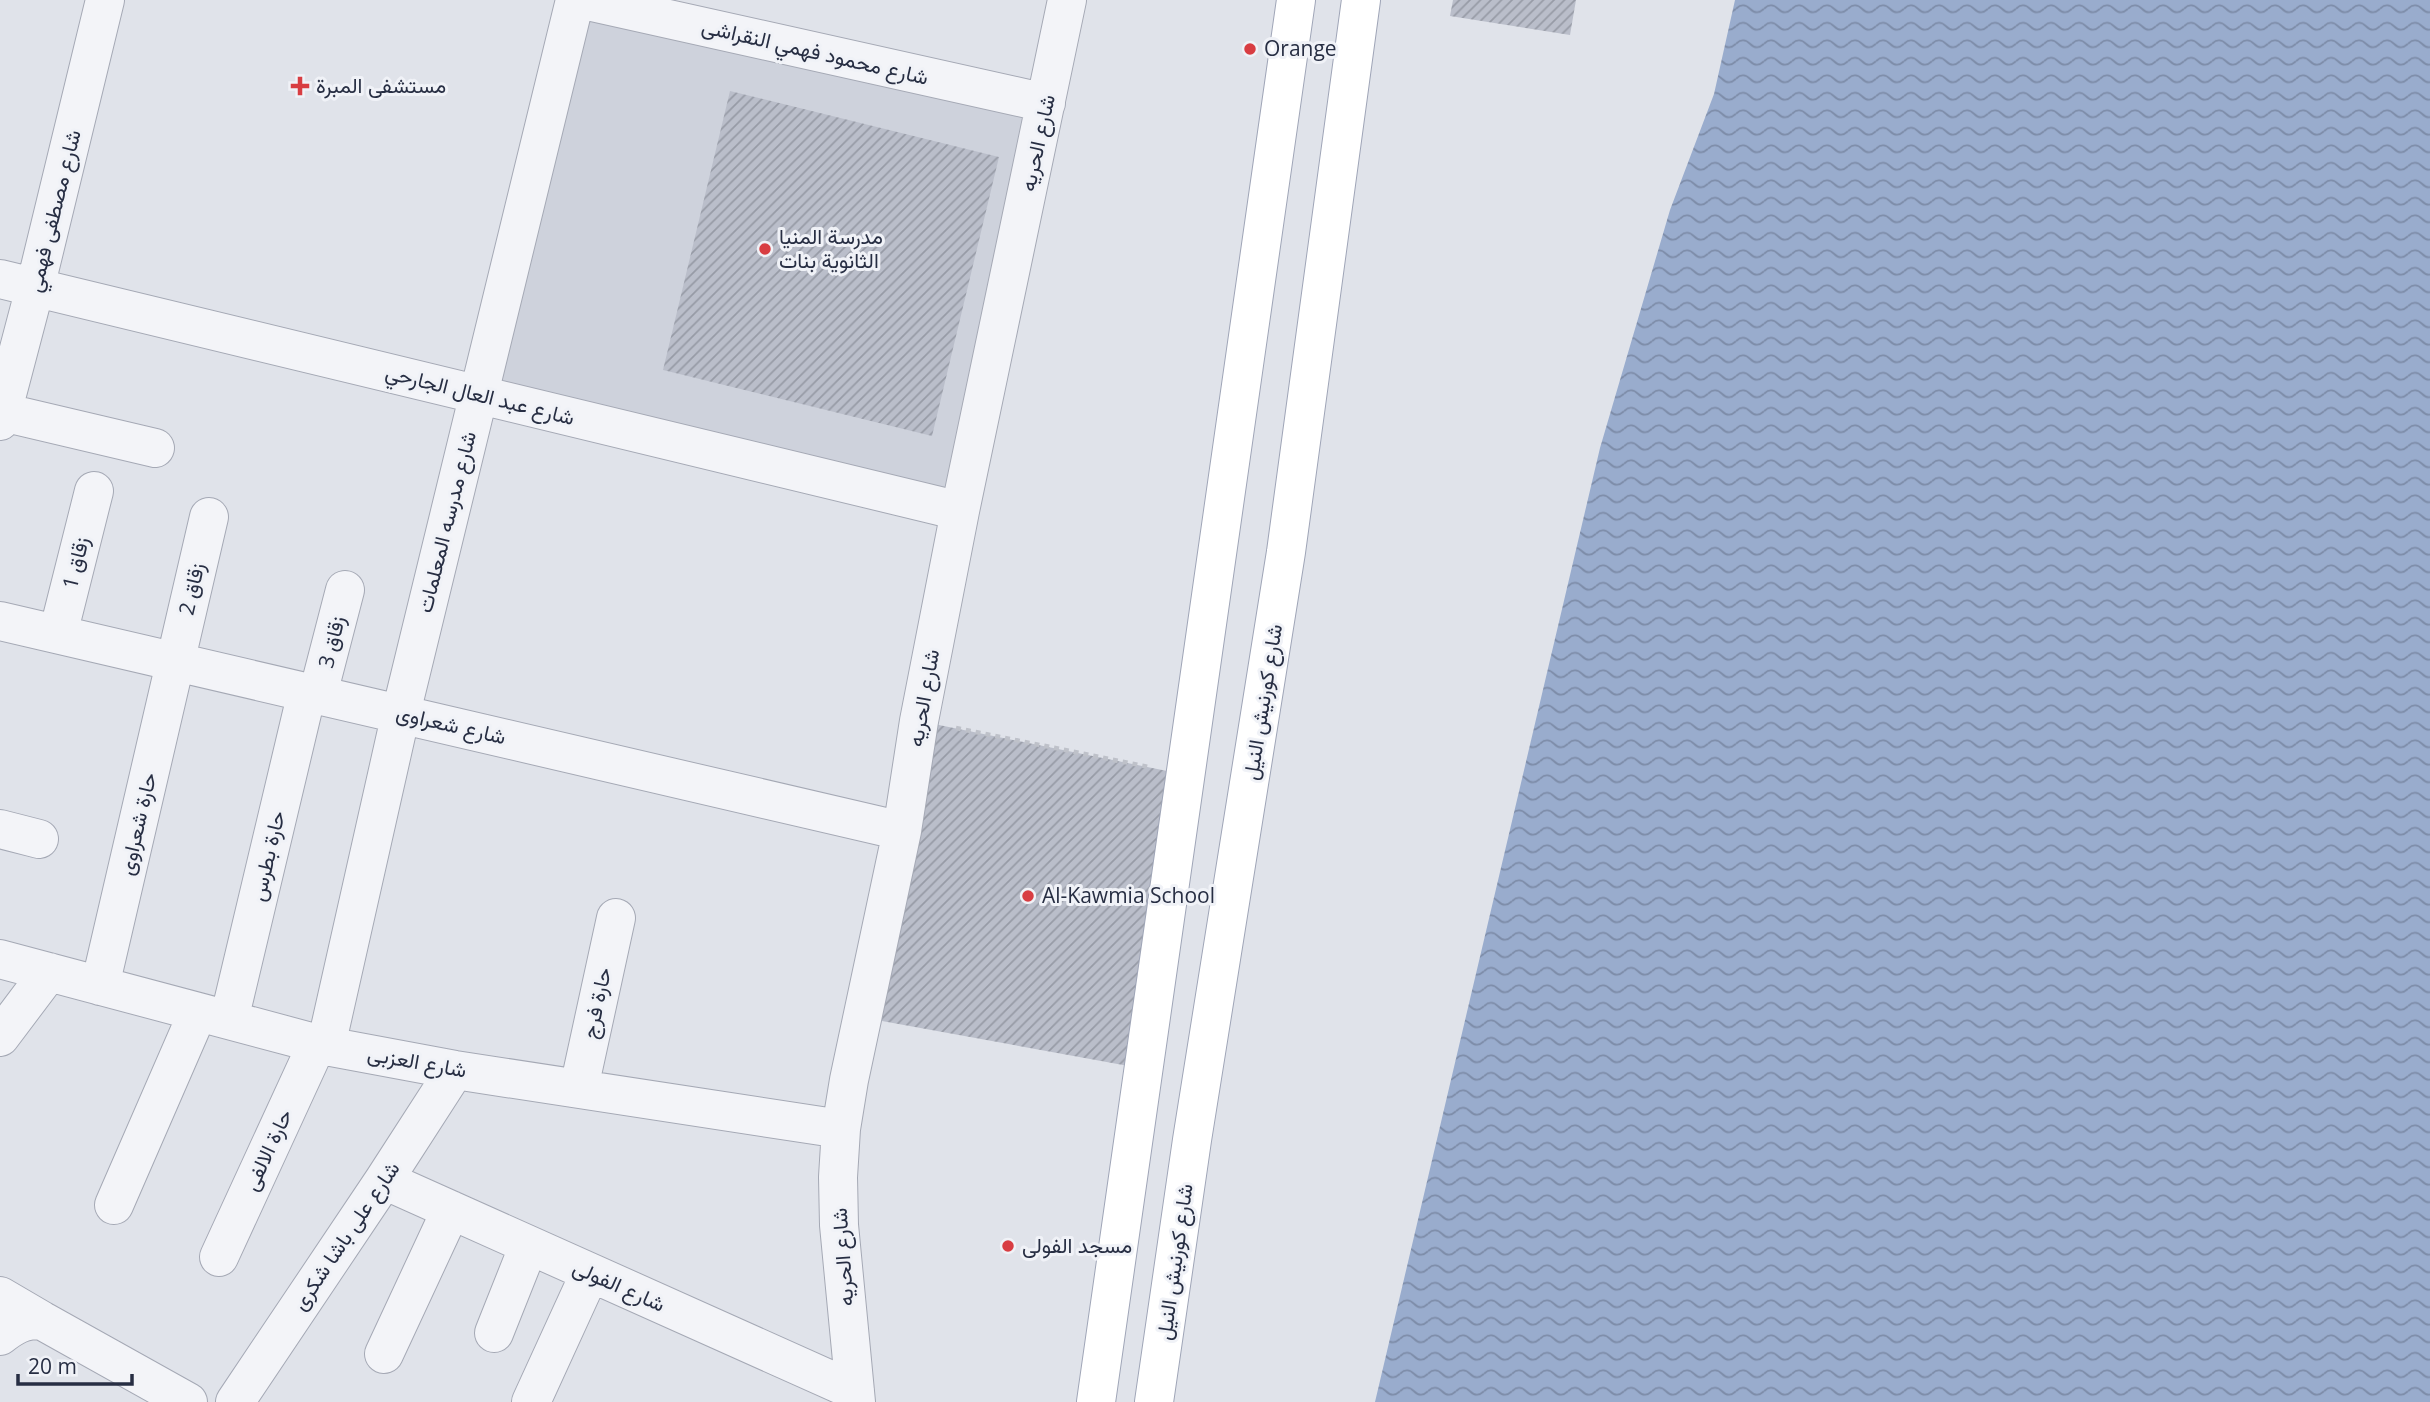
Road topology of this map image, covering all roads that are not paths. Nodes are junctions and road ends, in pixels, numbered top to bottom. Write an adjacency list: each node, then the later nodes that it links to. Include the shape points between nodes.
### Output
1 (105, 0): 8 (street, شارع مصطفى فهمي)
2 (575, 0): 9 (street, شارع مدرسه المعلمات)
3 (583, 0): 7 (street, شارع محمود فهمي النقراشى)
4 (1067, 0): 7 (street, شارع الحريه)
5 (1296, 0): 49 (main road)
6 (1361, 0): 50 (main road, شارع كورنيش النيل, via 1286,552)
7 (1046, 103): 13 (street, شارع الحريه)
8 (18, 284): 9 (street, شارع عبد العال الجارحي); 10 (street, شارع مصطفى فهمي)
9 (479, 395): 13 (street, شارع عبد العال الجارحي); 20 (street, شارع مدرسه المعلمات)
10 (1, 416): 11 (street)
11 (155, 448)
12 (94, 491): 17 (street, زقاق 1)
13 (960, 511): 22 (street, شارع الحريه)
14 (209, 517): 18 (street, زقاق 2)
15 (345, 590): 19 (street, زقاق 3)
16 (0, 621): 17 (street, شارع شعراوى)
17 (58, 634): 18 (street, شارع شعراوى)
18 (175, 661): 19 (street, شارع شعراوى); 27 (street, حارة شعراوى)
19 (313, 693): 20 (street, شارع شعراوى); 28 (street, حارة بطرس)
20 (401, 713): 22 (street, شارع شعراوى); 30 (street, شارع مدرسه المعلمات)
21 (0, 829): 23 (street)
22 (902, 831): 33 (street, شارع الحريه)
23 (39, 839)
24 (616, 918): 32 (street, حارة فرج)
25 (0, 959): 26 (street, شارع العزبى)
26 (49, 972): 27 (street, شارع العزبى); 29 (street)
27 (100, 986): 28 (street, شارع العزبى)
28 (214, 1016): 30 (street, شارع العزبى); 35 (street, حارة بطرس)
29 (0, 1037)
30 (321, 1045): 31 (street, شارع العزبى); 38 (street, حارة الالفى)
31 (454, 1070): 32 (street, شارع العزبى); 34 (street, شارع على باشا شكرى)
32 (579, 1088): 33 (street, شارع العزبى)
33 (841, 1129): 45 (street, شارع الحريه, via 839,1225)
34 (384, 1180): 36 (street, شارع الفولى); 47 (street, شارع على باشا شكرى)
35 (114, 1205)
36 (451, 1210): 37 (street, شارع الفولى); 44 (street)
37 (529, 1245): 39 (street, شارع الفولى); 42 (street)
38 (219, 1257)
39 (590, 1273): 45 (street, شارع الفولى); 48 (street)
40 (0, 1296): 41 (street)
41 (41, 1320): 43 (street, via 18,1323); 46 (street)
42 (494, 1333)
43 (0, 1336)
44 (384, 1354)
45 (855, 1396)
46 (165, 1397)
47 (235, 1402)
48 (531, 1402)
49 (1096, 1402)
50 (1154, 1402)

